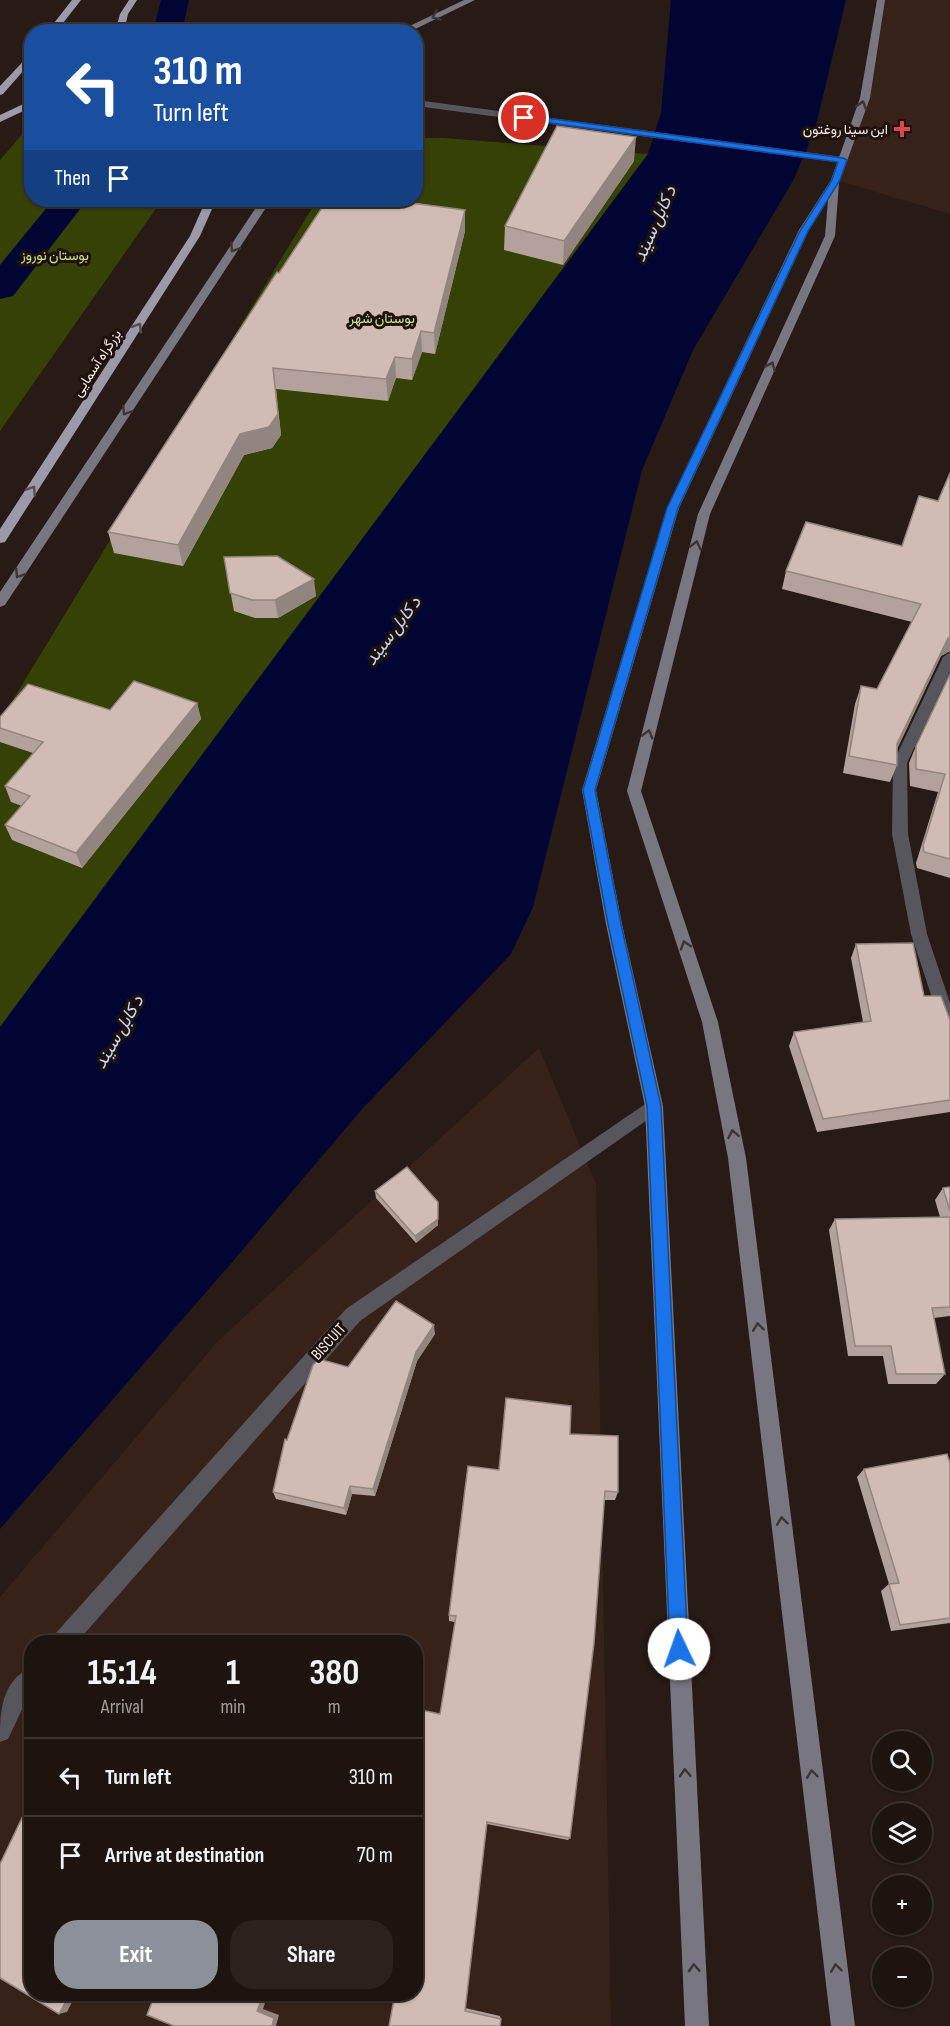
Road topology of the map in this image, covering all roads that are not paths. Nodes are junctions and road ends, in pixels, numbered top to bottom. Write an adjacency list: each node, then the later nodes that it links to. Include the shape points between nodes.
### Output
1 (77, 0): 5 (highway)
2 (133, 0): 6 (highway)
3 (471, 0): 7 (main road, one-way to 7)
4 (881, 0): 13 (main road, one-way to 4, via 865,98)
5 (58, 24)
6 (121, 24)
7 (422, 24)
8 (24, 64): 9 (highway)
9 (0, 92)
10 (423, 104): 13 (street)
11 (24, 107): 12 (highway)
12 (0, 119)
13 (843, 160): 14 (main road)
14 (836, 180): 21 (main road, via 804,231 673,508 589,790); 26 (main road, one-way to 14, via 737,1158 710,1022 634,791 704,514 830,236)
15 (208, 207): 17 (highway, بزرگراه آسمایی, one-way to 15, via 195,236)
16 (261, 207): 18 (main road, one-way to 18)
17 (0, 539)
18 (0, 602)
19 (950, 657): 20 (street, via 900,763 900,834 917,923)
20 (950, 1028)
21 (654, 1106): 22 (street, BISCUIT, via 353,1315); 25 (main road, one-way to 21)
22 (69, 1635)
23 (24, 1687): 24 (street)
24 (0, 1731)
25 (697, 2026)
26 (843, 2026)

